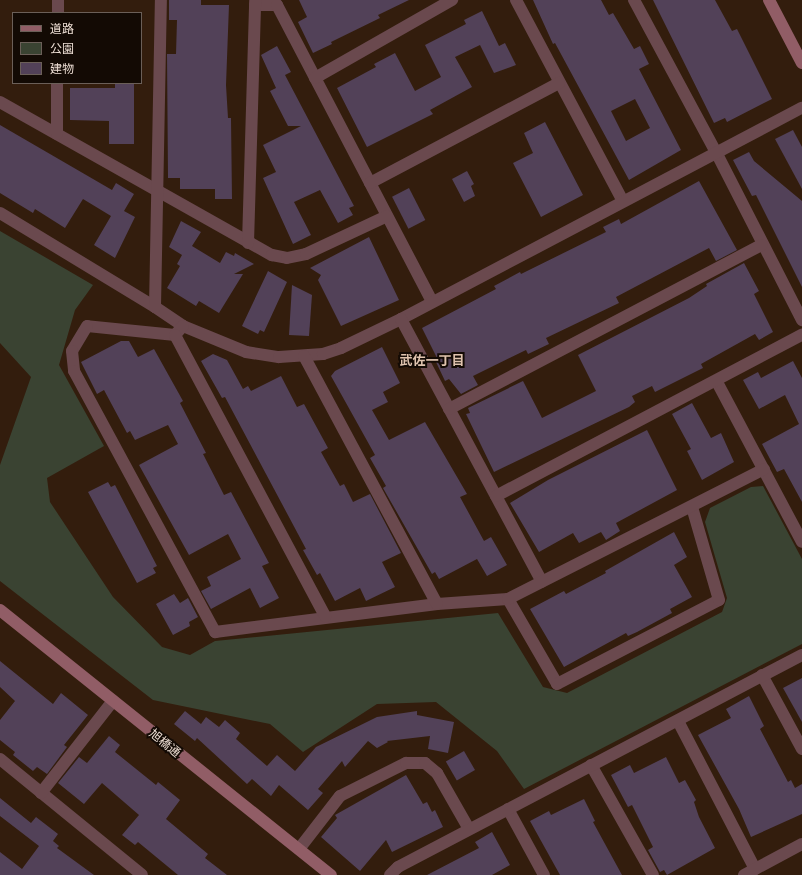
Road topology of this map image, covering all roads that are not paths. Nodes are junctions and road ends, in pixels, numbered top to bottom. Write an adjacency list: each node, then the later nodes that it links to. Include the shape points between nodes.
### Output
1 (58, 0): 8 (street)
2 (161, 0): 18 (street)
3 (452, 0): 10 (street)
4 (516, 0): 11 (street)
5 (634, 0): 16 (street)
6 (769, 0): 9 (street)
7 (255, 2): 10 (street, via 277,5); 22 (street)
8 (58, 12)
9 (802, 63)
10 (315, 78): 17 (street)
11 (559, 83): 17 (street); 19 (street)
12 (57, 84): 15 (street)
13 (0, 102): 15 (street)
14 (802, 108): 16 (street)
15 (57, 134): 18 (street)
16 (716, 152): 19 (street); 23 (street)
17 (370, 183): 21 (street)
18 (156, 189): 22 (street); 25 (street)
19 (623, 200): 24 (street)
20 (0, 213): 25 (street)
21 (387, 216): 22 (street, via 306,254 287,258); 24 (street)
22 (248, 243)
23 (762, 245): 27 (street); 32 (street)
24 (432, 302): 26 (street)
25 (155, 307): 28 (street)
26 (400, 319): 30 (street, via 341,348); 32 (street)
27 (802, 320)
28 (179, 331): 30 (street, via 246,352); 41 (street); 41 (street, via 87,326 72,351 74,371 215,632)
29 (802, 335): 31 (street)
30 (304, 356): 39 (street)
31 (717, 382): 33 (street); 34 (street)
32 (449, 410): 34 (street)
33 (764, 469): 35 (street); 36 (street)
34 (496, 496): 37 (street)
35 (692, 507): 37 (street); 38 (street, via 718,600 557,684)
36 (802, 542)
37 (542, 582): 38 (street)
38 (508, 599): 39 (street)
39 (437, 604): 41 (street, via 357,616)
40 (0, 610): 44 (street, 旭橋通)
41 (325, 616)
42 (802, 655): 43 (street)
43 (762, 675): 45 (street); 46 (street)
44 (113, 701): 49 (street); 53 (street, 旭橋通)
45 (678, 721): 48 (street); 54 (street)
46 (802, 750)
47 (0, 760): 49 (street)
48 (592, 765): 50 (street); 59 (street)
49 (41, 793): 55 (street)
50 (508, 809): 51 (street); 58 (street)
51 (469, 829): 53 (street, via 437,773 424,763 406,763 340,796); 57 (street, via 398,867)
52 (802, 844): 54 (street)
53 (299, 850): 56 (street, 旭橋通)
54 (756, 869): 60 (street)
55 (142, 875)
56 (331, 875)
57 (390, 875)
58 (544, 875)
59 (653, 875)
60 (744, 875)

